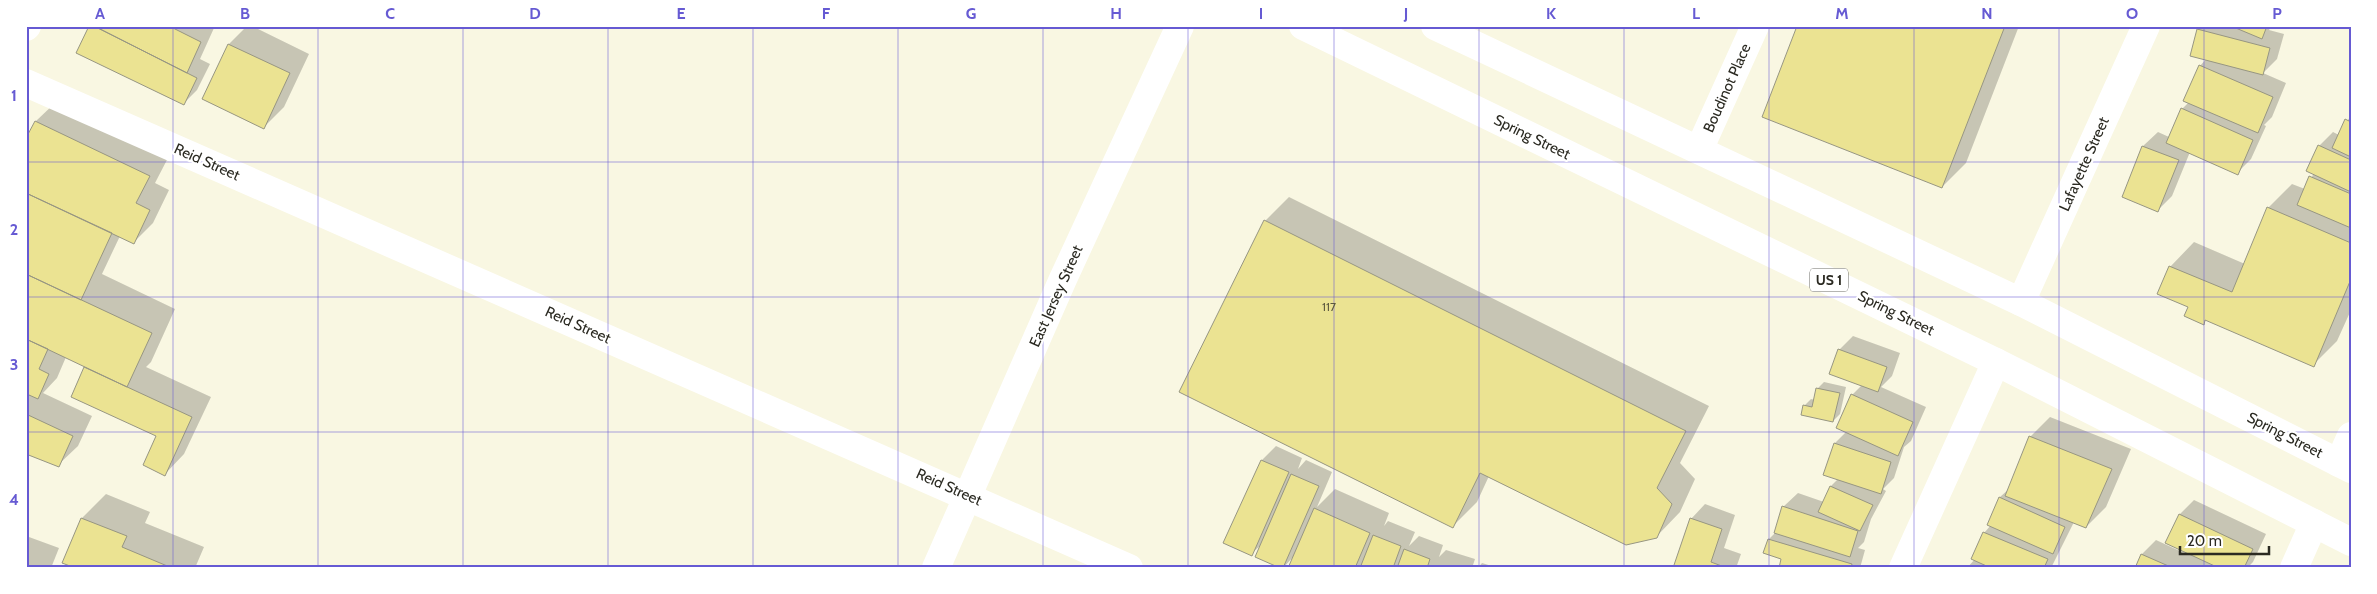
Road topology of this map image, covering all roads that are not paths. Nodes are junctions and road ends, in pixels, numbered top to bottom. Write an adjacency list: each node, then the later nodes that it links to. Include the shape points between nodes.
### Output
1 (1180, 26): 12 (main road, East Jersey Street, via 1063,279)
2 (1303, 26): 9 (main road, Spring Street / US 1)
3 (1435, 26): 7 (main road, Spring Street)
4 (1755, 26): 7 (main road, Boudinot Place)
5 (2146, 26): 8 (main road, Lafayette Street)
6 (26, 83): 12 (main road, Reid Street)
7 (1699, 150): 8 (main road, Spring Street)
8 (2021, 302): 11 (main road, Spring Street)
9 (1996, 362): 13 (main road, Spring Street / US 1); 17 (main road)
10 (2351, 436): 11 (main road)
11 (2345, 466)
12 (969, 496): 15 (main road, East Jersey Street); 16 (main road, Reid Street)
13 (2314, 523): 14 (main road, Spring Street / US 1); 18 (main road)
14 (2351, 542)
15 (936, 568)
16 (1129, 568)
17 (1903, 568)
18 (2294, 568)

